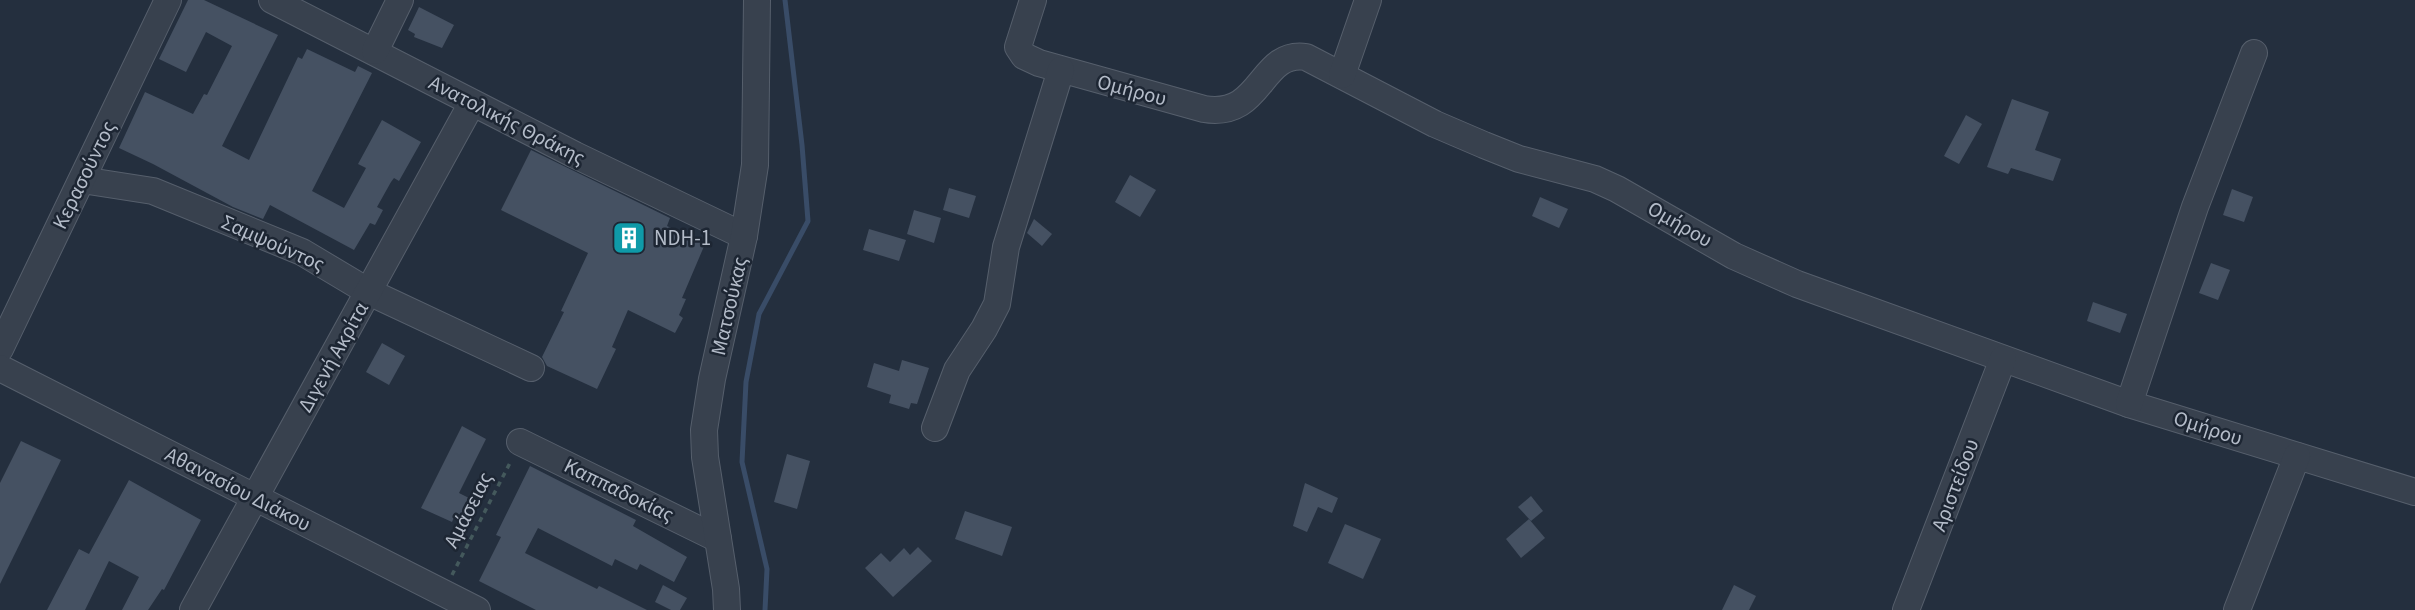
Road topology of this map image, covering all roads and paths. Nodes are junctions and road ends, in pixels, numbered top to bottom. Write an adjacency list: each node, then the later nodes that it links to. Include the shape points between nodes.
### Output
1 (272, 0): 7 (street, Ανατολικής Θράκης)
2 (400, 0): 7 (street)
3 (757, 0): 13 (street, Ματσούκας, via 755,165)
4 (1033, 0): 9 (street, Ομήρου, via 1019,50 1028,59)
5 (1368, 0): 10 (street)
6 (162, 2): 12 (street, Κερασούντος)
7 (375, 51): 11 (street, Ανατολικής Θράκης)
8 (2254, 53): 19 (street, via 2195,207)
9 (1061, 70): 10 (street, Ομήρου, via 1219,111 1246,100 1275,66 1288,58 1307,57); 20 (street, via 1006,247 997,304 957,370)
10 (1342, 75): 16 (street, Ομήρου, via 1484,145 1605,183 1764,270)
11 (472, 103): 13 (street, Ανατολικής Θράκης); 14 (street, Διγενή Ακρίτα)
12 (82, 180): 14 (street, Σαμψούντος, via 153,191 302,252); 15 (street, Κερασούντος)
13 (744, 236): 25 (street, Ματσούκας, via 705,418 705,457)
14 (369, 292): 18 (street, Σαμψούντος); 24 (street, Διγενή Ακρίτα)
15 (0, 349)
16 (2003, 359): 19 (street, Ομήρου); 30 (street, Αριστείδου)
17 (0, 368): 24 (street, Αθανασίου Διάκου)
18 (531, 368)
19 (2129, 404): 22 (street, Ομήρου)
20 (935, 428)
21 (520, 442): 25 (street, Καππαδοκίας); 26 (path, Αμάσειας)
22 (2297, 456): 23 (street, Ομήρου); 31 (street)
23 (2415, 492)
24 (254, 497): 26 (street, Αθανασίου Διάκου); 27 (street, Διγενή Ακρίτα)
25 (719, 539): 29 (street, Ματσούκας)
26 (443, 593): 28 (street, Αθανασίου Διάκου)
27 (193, 610)
28 (477, 610)
29 (727, 610)
30 (1906, 610)
31 (2237, 610)

